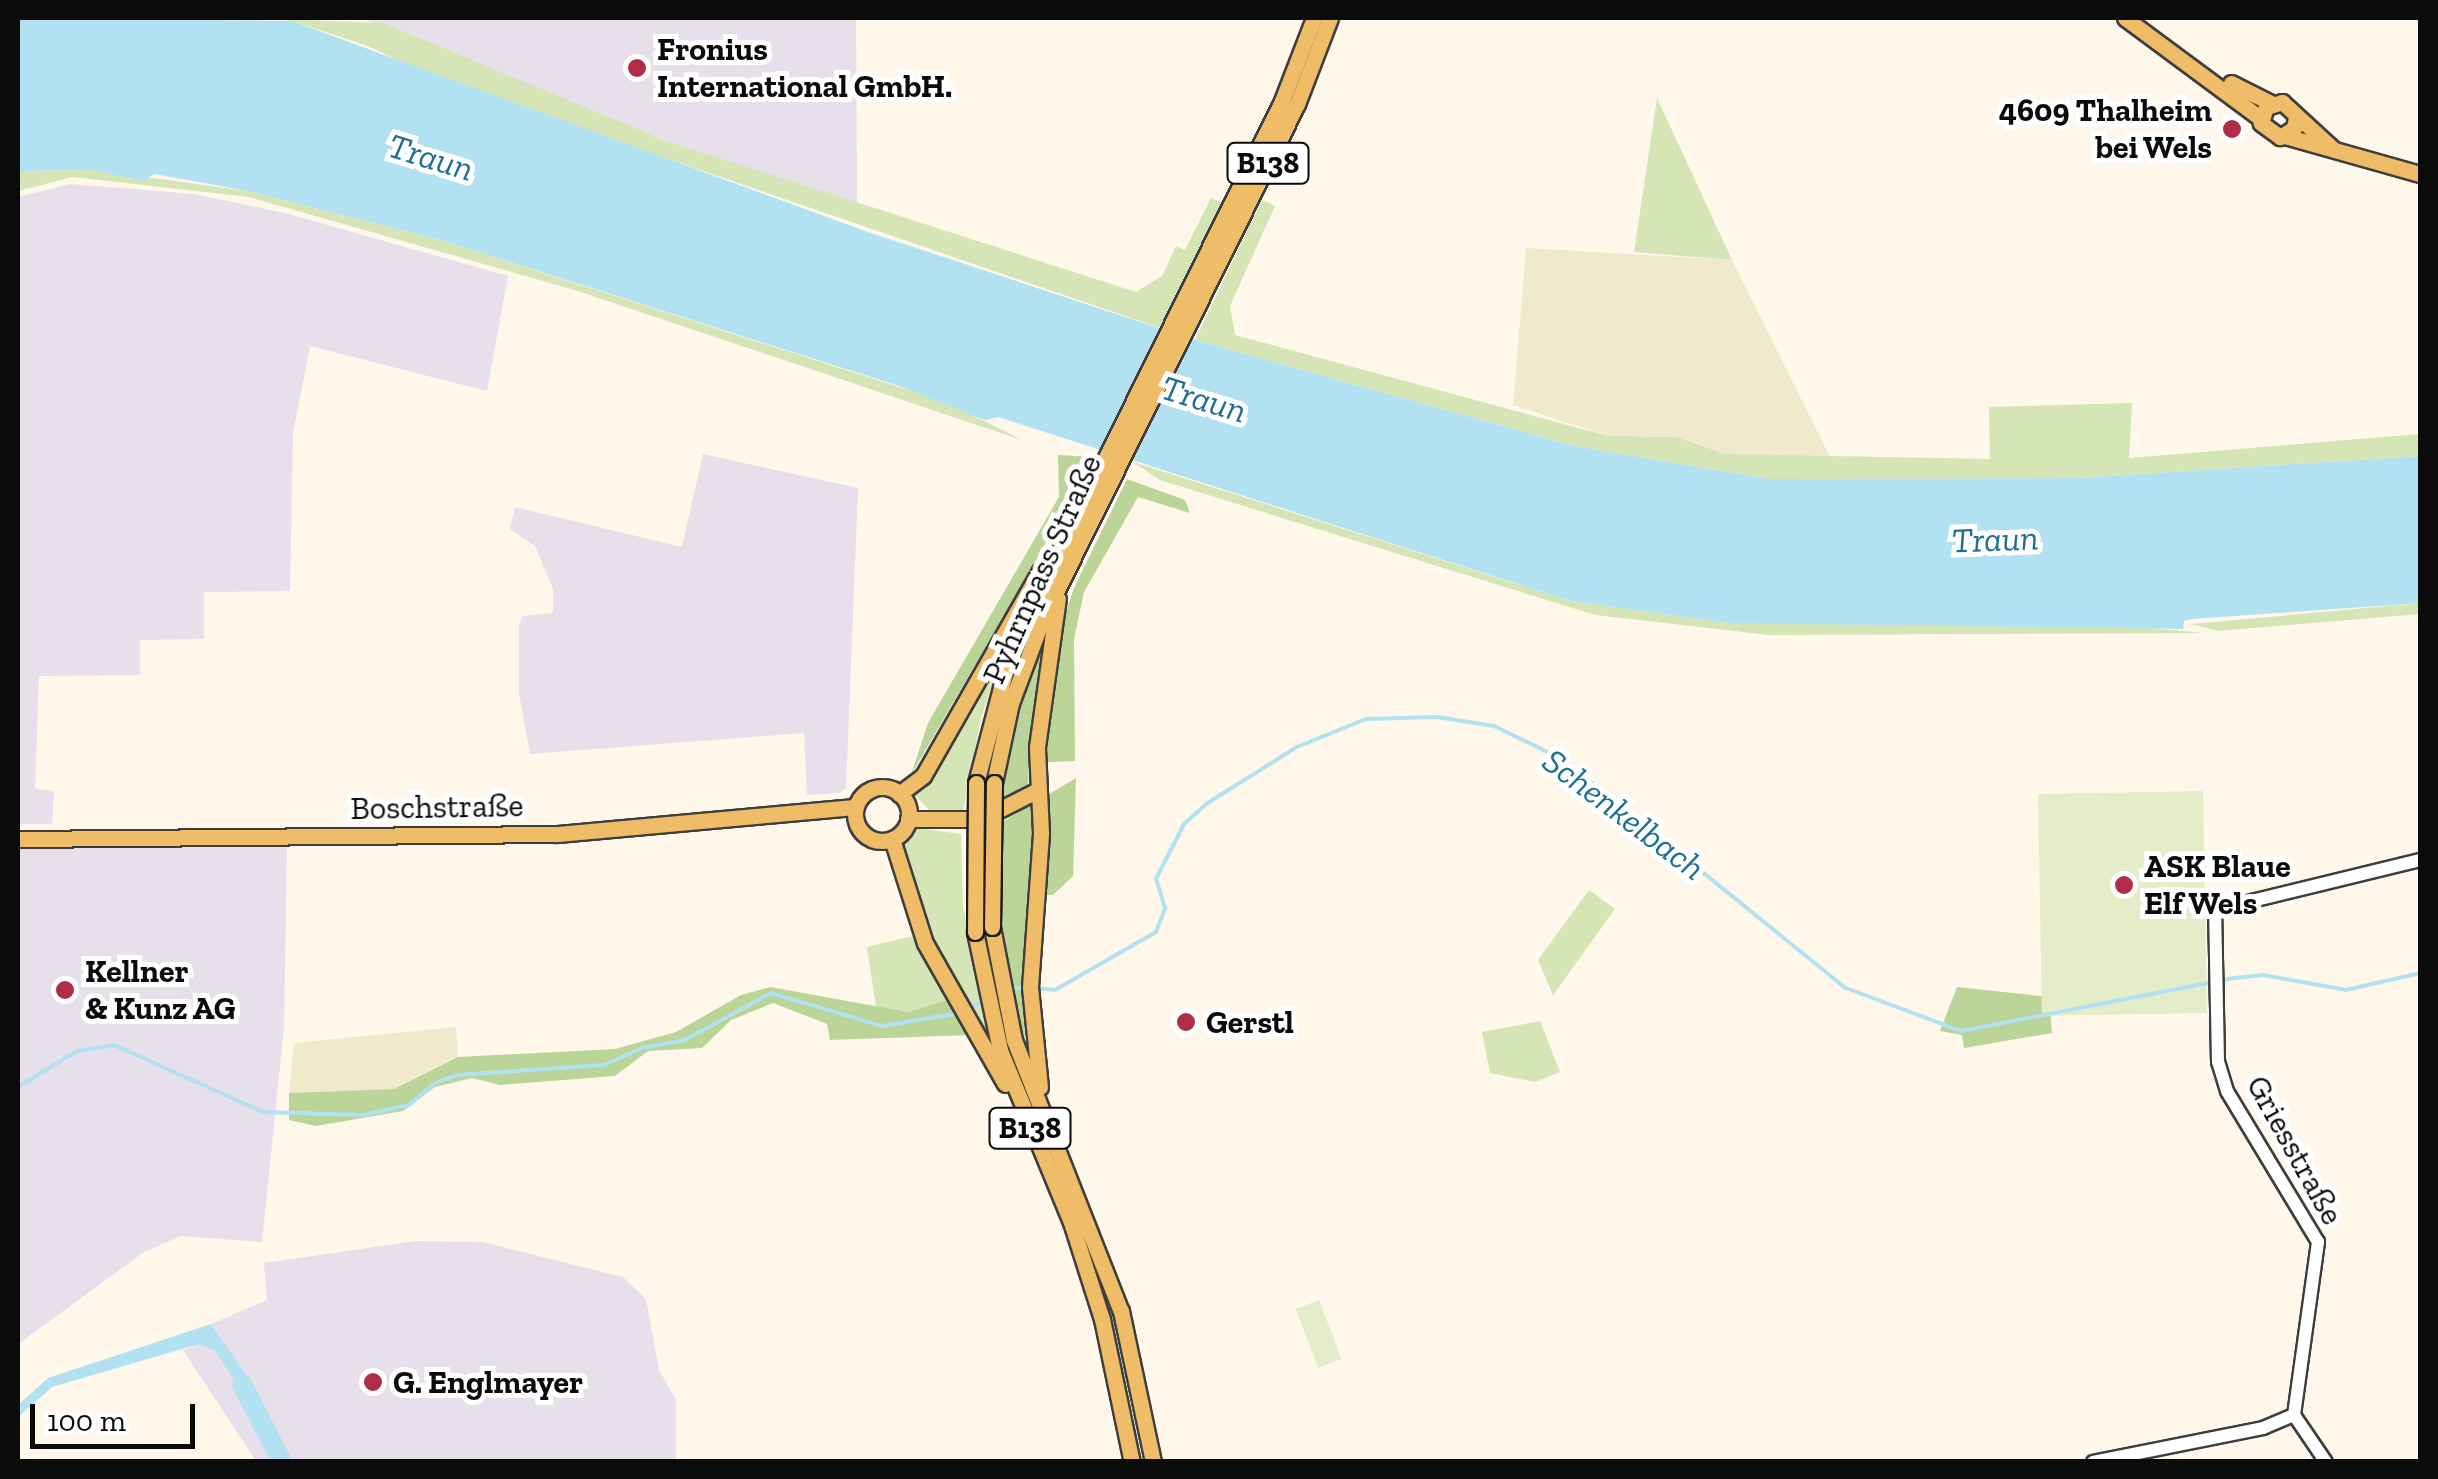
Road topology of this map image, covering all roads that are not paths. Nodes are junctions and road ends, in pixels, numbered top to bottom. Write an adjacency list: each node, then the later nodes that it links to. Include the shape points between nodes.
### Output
1 (1314, 18): 11 (main road, Pyhrnpass Straße / B138)
2 (1330, 18): 11 (main road, Pyhrnpass Straße / B138, via 1297,104)
3 (2125, 18): 4 (main road)
4 (2201, 68): 5 (main road); 7 (main road)
5 (2271, 103): 6 (main road, via 2288,104); 7 (main road)
6 (2296, 117): 8 (main road); 9 (main road)
7 (2260, 118): 8 (main road, via 2268,134)
8 (2286, 136): 9 (main road)
9 (2332, 148): 10 (main road)
10 (2420, 174)
11 (1190, 303): 12 (main road, Pyhrnpass Straße / B138); 13 (main road, Pyhrnpass Straße / B138)
12 (1079, 509): 15 (main road, via 999,635 923,776); 22 (main road, Pyhrnpass Straße / B138, bridge, via 1011,650 976,783 975,932 1000,1050)
13 (1060, 584): 14 (main road, via 1041,700); 21 (main road, Pyhrnpass Straße / B138, bridge, via 1011,702 994,782 992,927 1014,1040)
14 (1038, 790): 17 (main road, via 981,820); 21 (main road, via 1030,987)
15 (899, 794): 16 (main road, via 870,790); 17 (main road)
16 (856, 807): 18 (main road, Boschstraße, via 557,834); 19 (main road, via 863,834)
17 (908, 819): 19 (main road)
18 (18, 838)
19 (892, 839): 22 (main road, via 925,944)
20 (2420, 860): 23 (street, Griesstraße, via 2215,910 2218,1062 2228,1092 2318,1242)
21 (1045, 1116): 25 (main road, Pyhrnpass Straße / B138, via 1121,1311)
22 (1030, 1127): 24 (main road, Pyhrnpass Straße / B138, via 1102,1318)
23 (2294, 1415): 26 (street, via 2264,1428); 27 (street)
24 (1132, 1462)
25 (1154, 1462)
26 (2093, 1462)
27 (2326, 1462)

